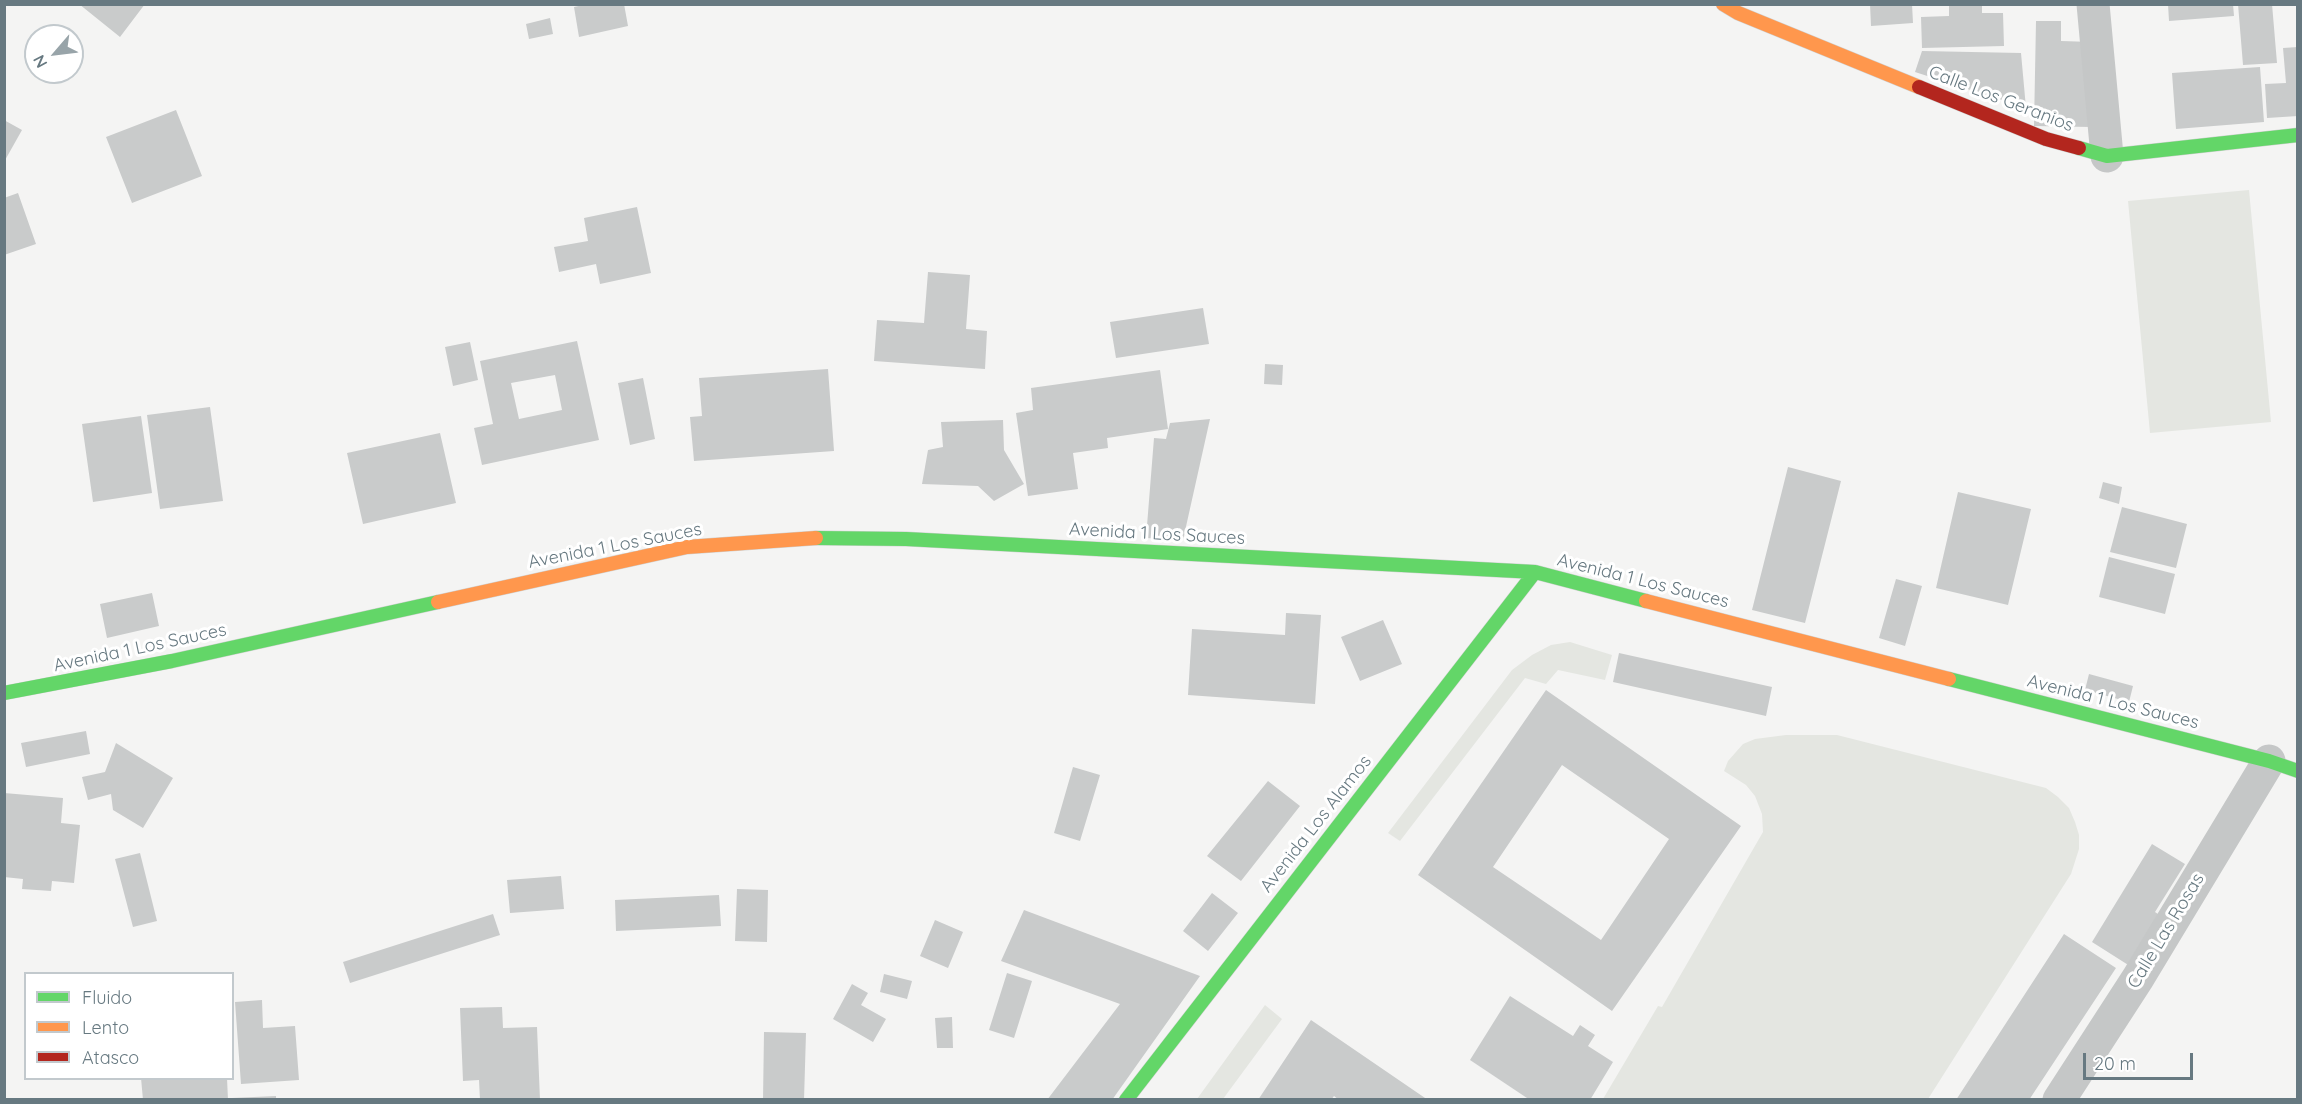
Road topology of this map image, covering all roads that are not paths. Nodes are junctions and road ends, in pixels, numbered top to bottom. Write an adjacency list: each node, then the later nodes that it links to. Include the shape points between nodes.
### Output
1 (1723, 4): 4 (street, Calle Los Geranios, via 2046,139)
2 (2093, 4): 4 (street)
3 (2298, 135): 4 (street, Calle Los Geranios)
4 (2107, 156)
5 (1535, 572): 6 (street, Avenida 1 Los Sauces, via 906,539 796,538 687,547 162,663); 7 (street, Avenida 1 Los Sauces); 8 (street, Avenida Los Alamos)
6 (4, 693)
7 (2283, 766): 9 (street, Calle Las Rosas)
8 (1125, 1100)
9 (2059, 1100)

